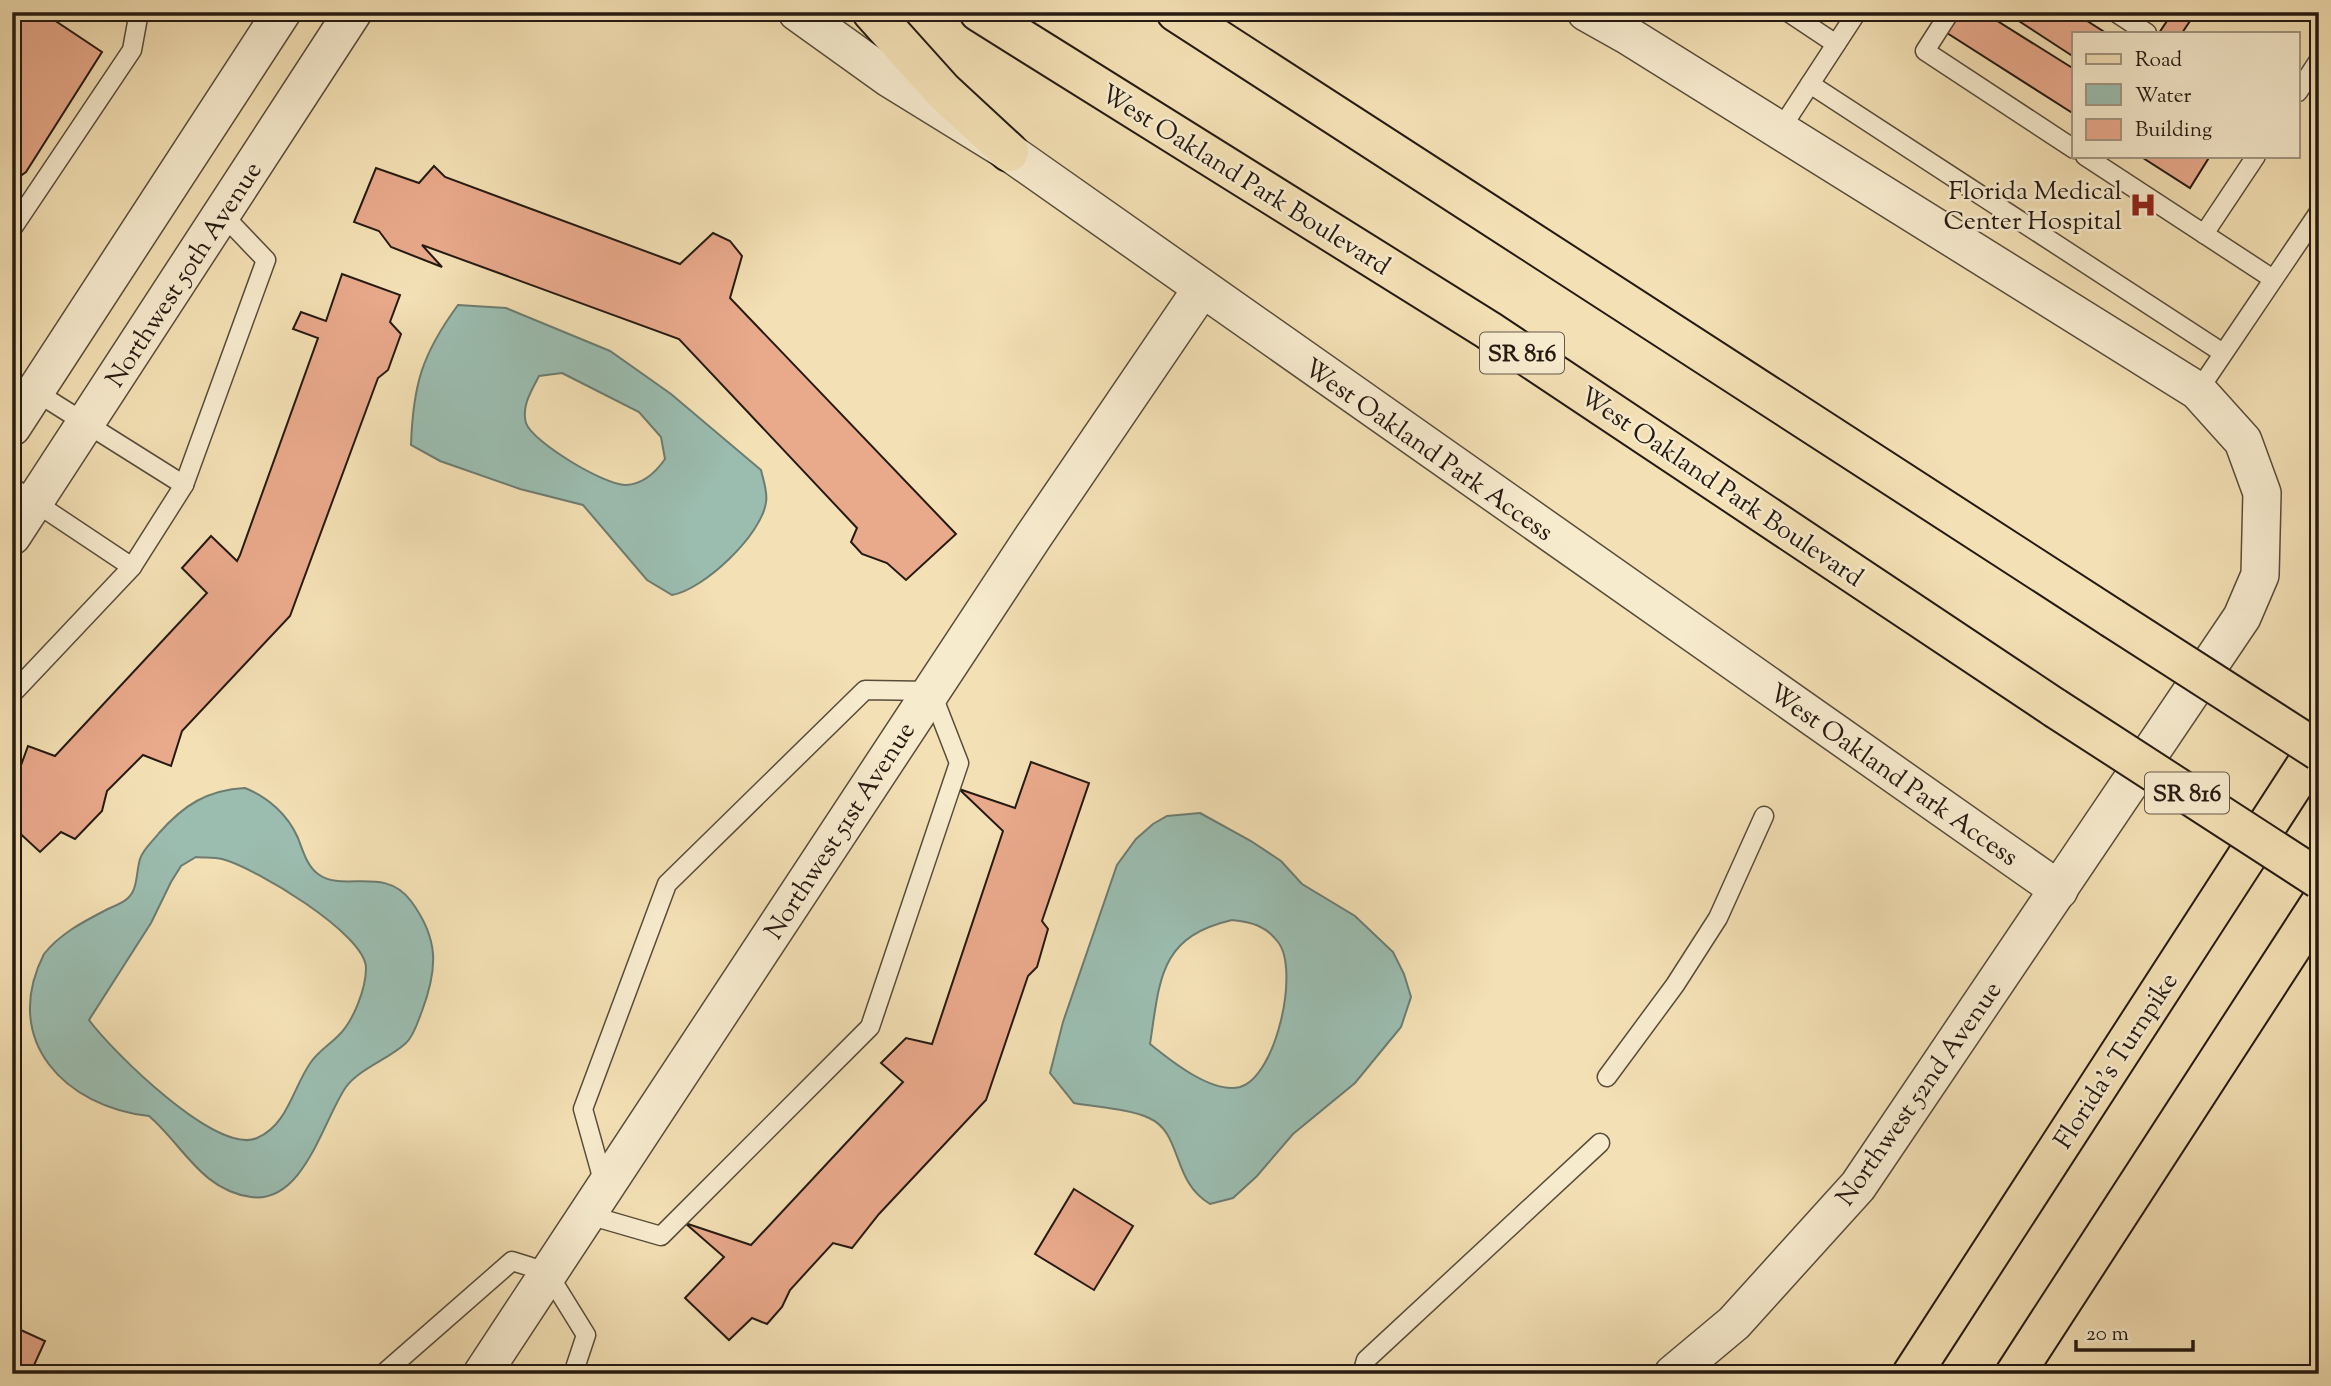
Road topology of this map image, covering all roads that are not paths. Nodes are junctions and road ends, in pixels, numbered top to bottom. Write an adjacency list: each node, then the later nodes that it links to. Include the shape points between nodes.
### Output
1 (139, 12): 25 (lane, via 132,50)
2 (282, 12): 31 (street)
3 (354, 12): 24 (street, Northwest 50th Avenue)
4 (797, 12): 20 (street, West Oakland Park Access, via 889,78)
5 (872, 12): 20 (main road, via 943,90)
6 (979, 12): 45 (main road, West Oakland Park Boulevard / SR 816, bridge, via 1488,330)
7 (1176, 12): 43 (main road, bridge)
8 (1586, 12): 18 (street, Northwest 52nd Avenue)
9 (1788, 12): 14 (lane)
10 (1857, 12): 14 (lane)
11 (1950, 12): 19 (lane, via 1925,51)
12 (2115, 12): 13 (lane)
13 (2145, 32)
14 (1836, 44): 16 (lane)
15 (2319, 60): 17 (lane)
16 (1810, 84): 18 (lane); 29 (lane)
17 (2300, 89)
18 (1780, 130): 30 (street, Northwest 52nd Avenue)
19 (2072, 148)
20 (1009, 152): 28 (street, West Oakland Park Access)
21 (2088, 158): 26 (lane)
22 (2255, 158): 26 (lane)
23 (2319, 212): 27 (lane)
24 (222, 214): 32 (street, Northwest 50th Avenue); 36 (lane, via 266,260)
25 (12, 229)
26 (2204, 234): 27 (lane)
27 (2273, 279): 29 (lane)
28 (1201, 290): 40 (street, Northwest 51st Avenue); 46 (street, West Oakland Park Access)
29 (2223, 353): 30 (lane)
30 (2198, 391): 46 (street, Northwest 52nd Avenue, via 2243,441 2262,493 2260,575 2242,617)
31 (36, 392): 32 (lane); 33 (street)
32 (87, 422): 35 (street, Northwest 50th Avenue); 36 (lane)
33 (12, 427)
34 (12, 437): 35 (street)
35 (58, 466): 37 (street, Northwest 50th Avenue)
36 (184, 485): 39 (lane)
37 (24, 494): 38 (street, Northwest 50th Avenue); 39 (lane)
38 (12, 536)
39 (132, 568): 41 (lane)
40 (931, 691): 50 (street, Northwest 51st Avenue); 50 (lane, via 865,690 667,884 583,1109); 51 (lane, via 959,763 870,1027 661,1236)
41 (12, 694)
42 (2319, 745): 58 (main road, Florida's Turnpike)
43 (2319, 751)
44 (1764, 816): 48 (lane, via 1718,918)
45 (2319, 878)
46 (2059, 890): 57 (street, Northwest 52nd Avenue, via 1858,1186 1734,1323)
47 (2319, 905): 59 (main road)
48 (1607, 1077)
49 (1600, 1143): 56 (lane, via 1366,1360)
50 (604, 1184): 51 (street, Northwest 51st Avenue)
51 (585, 1214): 52 (street, Northwest 51st Avenue)
52 (547, 1272): 53 (lane, via 512,1261); 54 (street, Northwest 51st Avenue); 55 (lane, via 586,1335)
53 (383, 1374)
54 (482, 1374)
55 (573, 1374)
56 (1362, 1374)
57 (1673, 1374)
58 (1912, 1374)
59 (2015, 1374)

